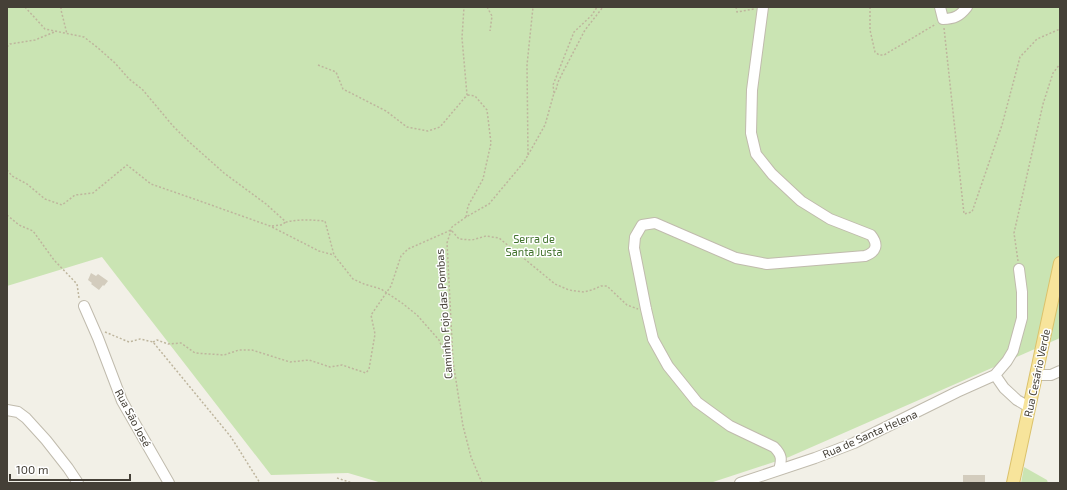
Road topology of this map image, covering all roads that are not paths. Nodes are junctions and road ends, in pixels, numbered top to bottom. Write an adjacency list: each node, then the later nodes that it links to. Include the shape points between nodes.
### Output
1 (940, 7): 2 (street, via 943,19 953,19)
2 (967, 7)
3 (761, 8): 12 (street, via 752,90 751,133 756,154 772,174 801,201 830,219 871,235 876,244 874,250 865,256 767,264 736,258 655,223 642,225 635,237 634,248 653,339 668,366 697,402 730,426 774,447 781,458)
4 (1060, 263): 9 (main road, Rua Cesário Verde)
5 (1020, 269): 8 (street, Rua de Santa Helena, via 1022,318 1013,351)
6 (84, 306): 14 (street, Rua São José, via 122,401)
7 (1060, 370): 9 (street, via 1051,376)
8 (995, 374): 10 (street, via 1004,388); 12 (street, Rua de Santa Helena, via 854,444)
9 (1036, 375): 10 (main road, Rua Cesário Verde)
10 (1029, 407): 16 (main road, Rua Cesário Verde)
11 (7, 410): 13 (street, via 18,412 26,418)
12 (779, 470): 15 (street, Rua de Santa Helena)
13 (78, 483)
14 (170, 483)
15 (740, 483)
16 (1013, 483)

